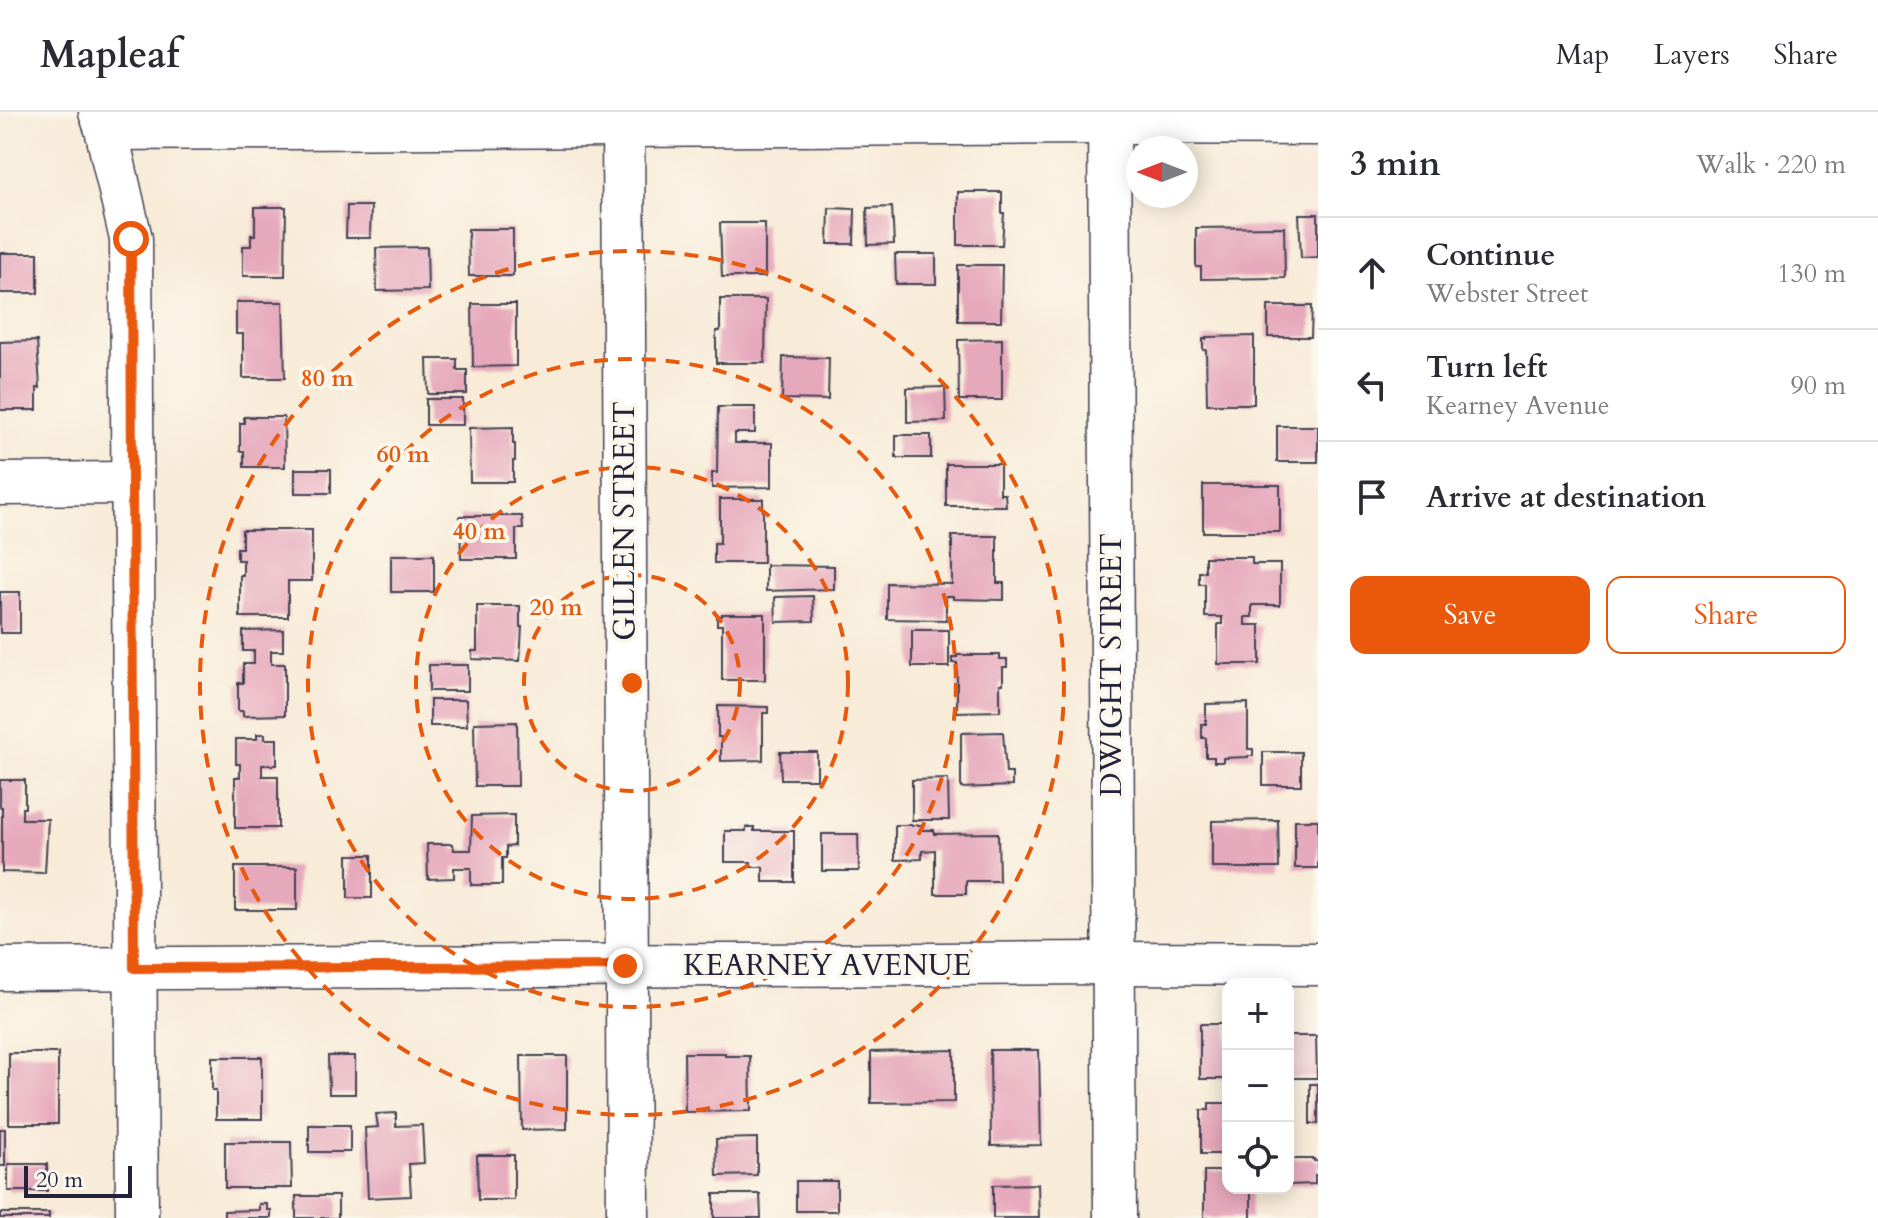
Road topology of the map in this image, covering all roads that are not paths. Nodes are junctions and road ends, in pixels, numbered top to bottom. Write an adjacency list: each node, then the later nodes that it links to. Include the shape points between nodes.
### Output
1 (1109, 118): 2 (street); 4 (street); 7 (street, DWIGHT STREET)
2 (623, 119): 3 (street); 9 (street, GILLEN STREET)
3 (103, 120): 5 (street, via 131,239)
4 (1318, 124)
5 (133, 483): 6 (street); 10 (street)
6 (0, 484)
7 (1113, 963): 8 (street, KEARNEY AVENUE); 9 (street, KEARNEY AVENUE); 14 (street, DWIGHT STREET)
8 (1318, 964)
9 (625, 966): 10 (street, KEARNEY AVENUE); 13 (street, GILLEN STREET)
10 (134, 968): 11 (street, KEARNEY AVENUE); 12 (street)
11 (0, 969)
12 (137, 1218)
13 (628, 1218)
14 (1115, 1218)

